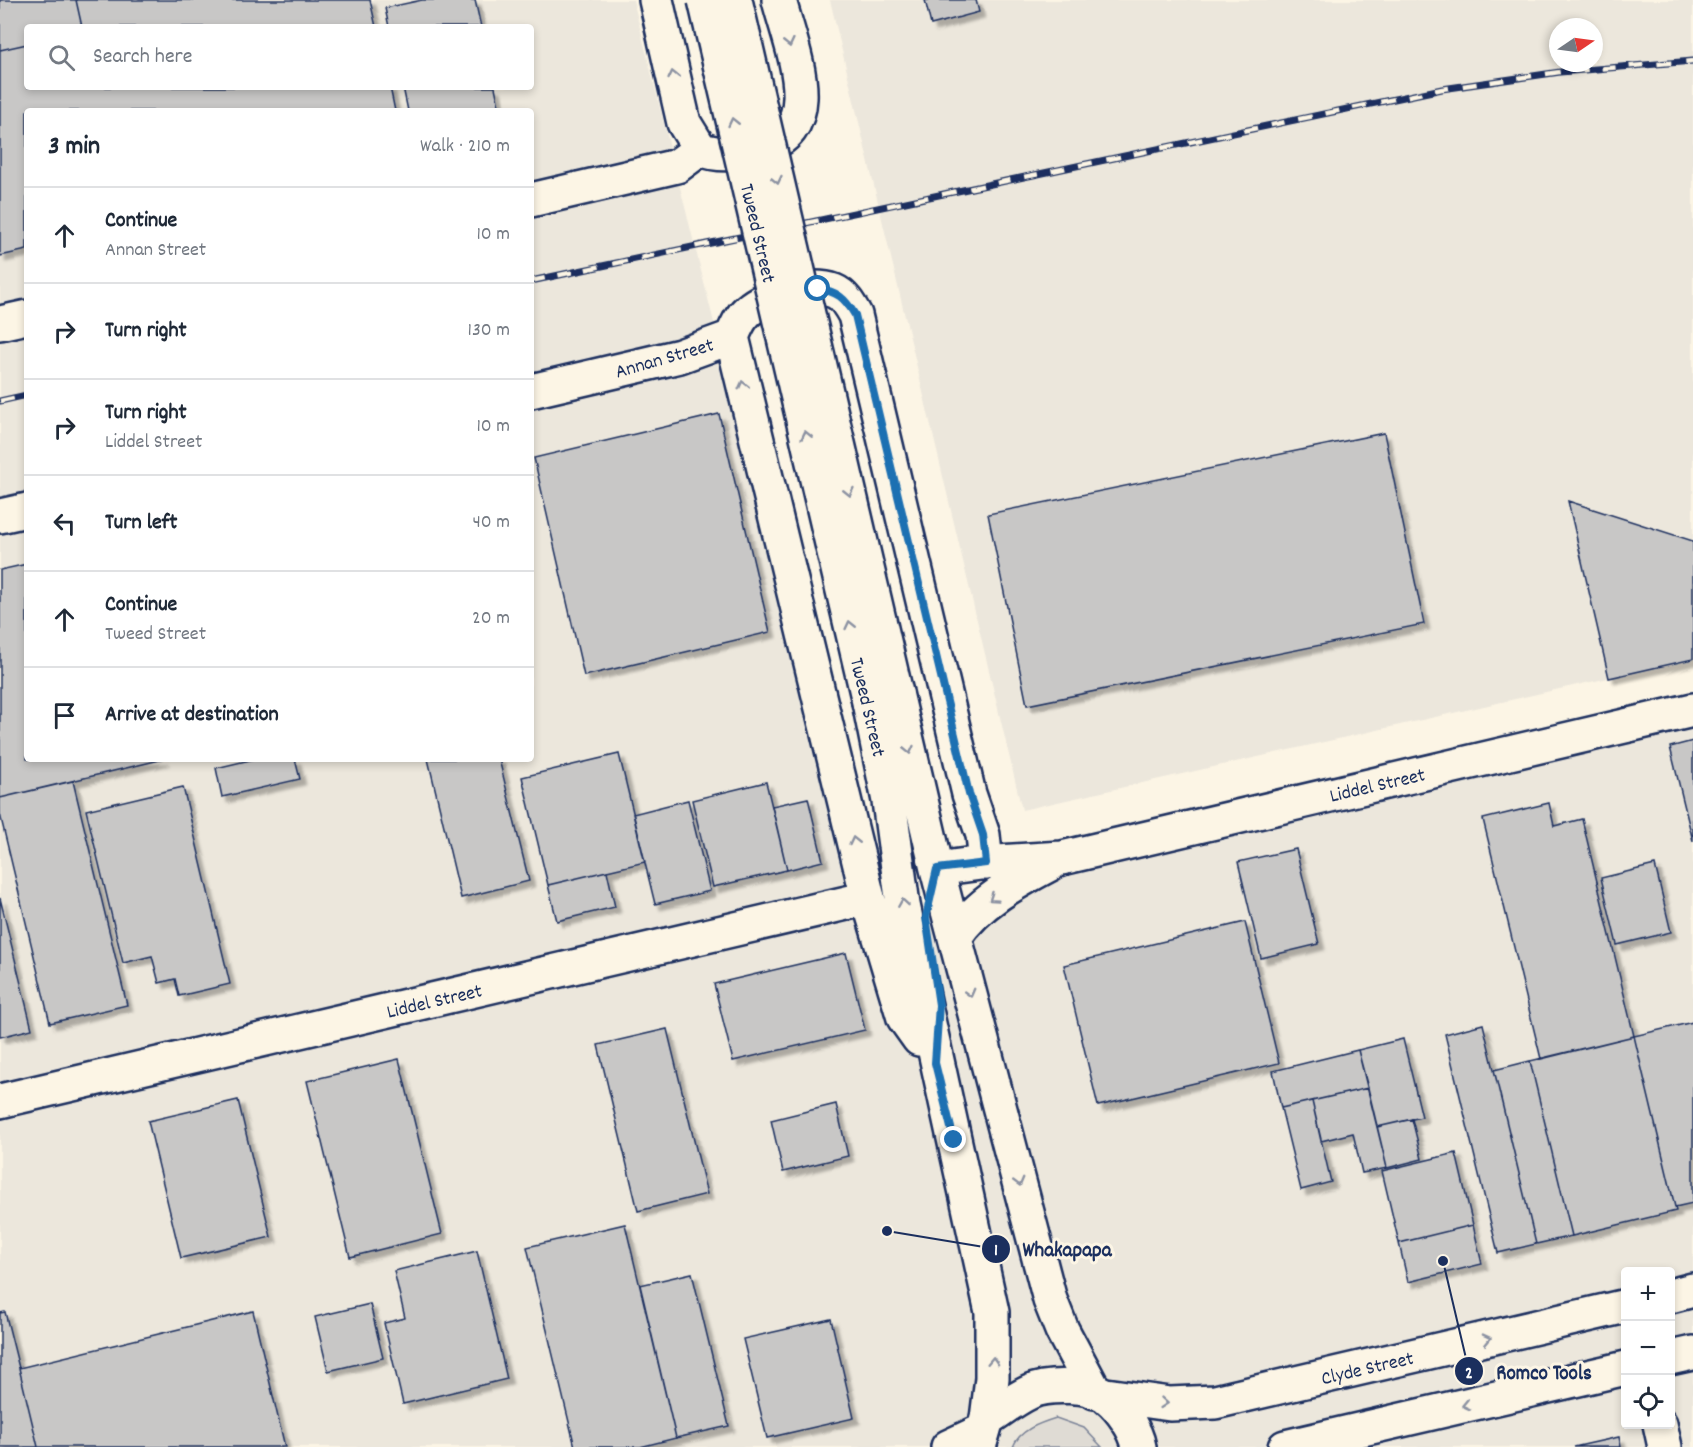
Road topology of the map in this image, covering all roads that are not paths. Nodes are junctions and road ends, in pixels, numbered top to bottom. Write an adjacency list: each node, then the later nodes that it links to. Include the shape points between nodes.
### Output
1 (656, 0): 5 (main road, one-way to 1, via 684,123)
2 (705, 0): 13 (main road, Tweed Street, one-way to 2, bridge)
3 (735, 0): 13 (main road, Tweed Street, one-way to 13, bridge)
4 (779, 0): 5 (main road, one-way to 5, via 800,85 797,120 788,134 773,145 734,154 714,154)
5 (700, 148): 6 (main road, via 677,165)
6 (534, 199)
7 (24, 318): 8 (main road)
8 (0, 323)
9 (732, 337): 10 (main road, Annan Street, via 680,356); 16 (main road, Annan Street, via 743,315 760,302 785,292 834,291 855,315 966,782 983,835); 18 (main road, one-way to 9)
10 (534, 390)
11 (24, 511): 12 (main road)
12 (0, 516)
13 (882, 697): 17 (main road, Tweed Street, one-way to 17); 20 (main road, Tweed Street, one-way to 13, via 903,906 889,801)
14 (1693, 711): 15 (main road, Liddel Street)
15 (1062, 858): 16 (main road, Liddel Street); 19 (main road, Liddel Street, one-way to 19, via 986,902)
16 (986, 863): 17 (main road, Liddel Street)
17 (937, 869): 19 (main road, Tweed Street); 20 (main road, via 926,917 939,1005)
18 (868, 898): 20 (main road, via 904,1018); 21 (main road, Liddel Street)
19 (955, 936): 28 (main road, Tweed Street, one-way to 28, via 1050,1300 1062,1330)
20 (935, 1063): 30 (main road, Tweed Street, one-way to 20, via 992,1378 992,1312)
21 (0, 1101)
22 (1693, 1290): 23 (main road)
23 (1675, 1295)
24 (1621, 1307): 28 (main road, Clyde Street, one-way to 24, via 1170,1404 1215,1402)
25 (1693, 1353): 26 (main road)
26 (1675, 1357)
27 (1621, 1369): 33 (main road, one-way to 33)
28 (1101, 1394): 30 (main road, Clyde Street, via 1054,1386 1031,1391); 32 (main road, via 1128,1421)
29 (1661, 1429): 34 (main road)
30 (983, 1433): 31 (main road, Clyde Street)
31 (948, 1447)
32 (1139, 1447)
33 (1285, 1447)
34 (1665, 1447)

